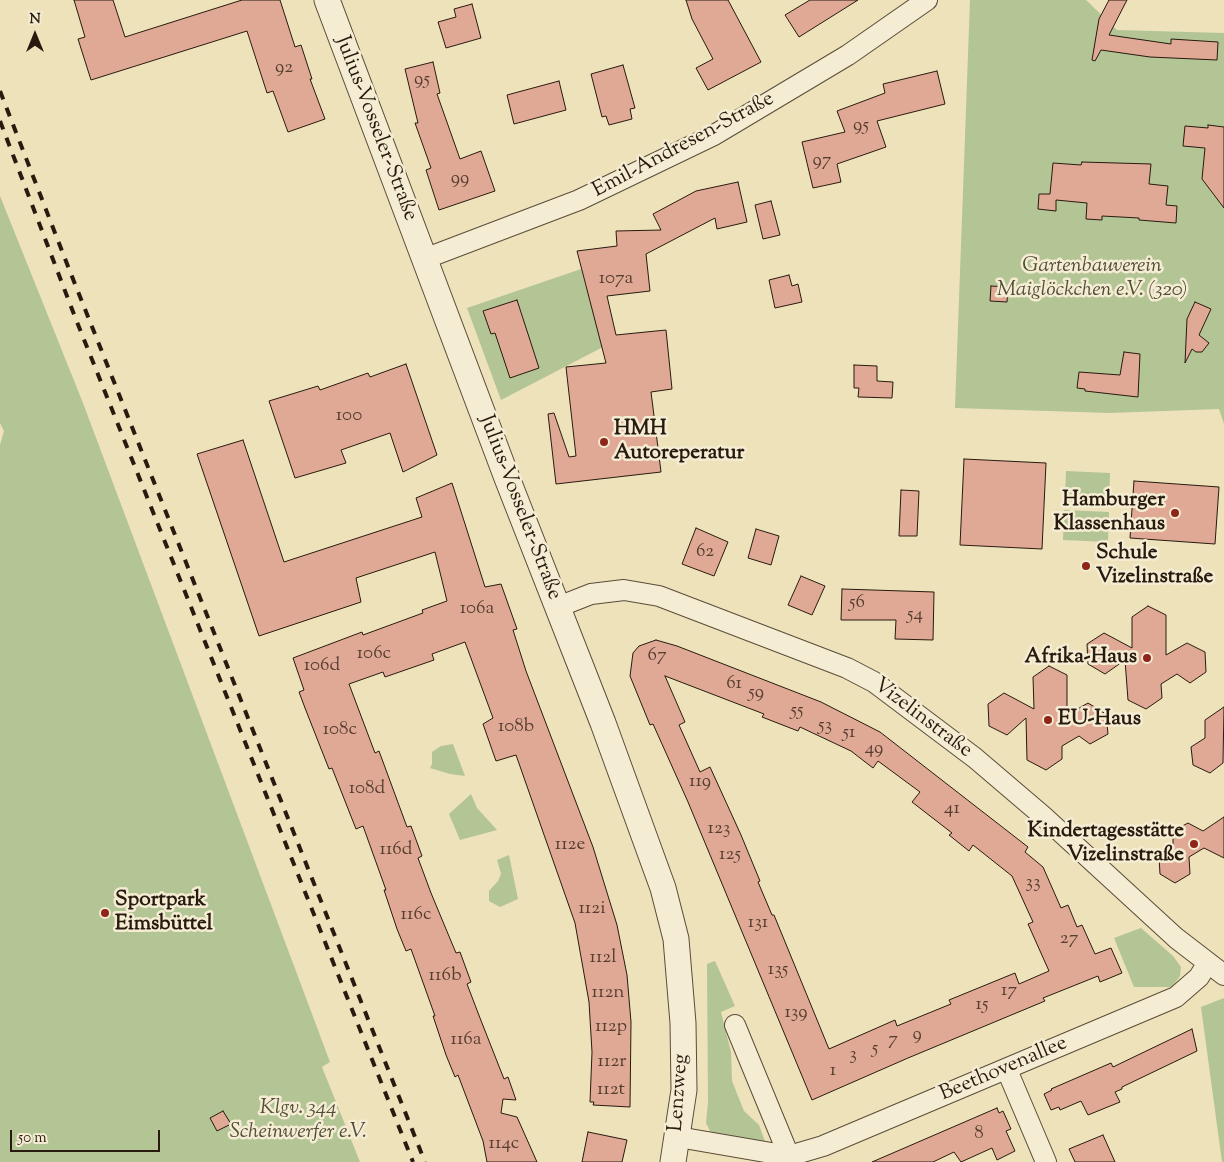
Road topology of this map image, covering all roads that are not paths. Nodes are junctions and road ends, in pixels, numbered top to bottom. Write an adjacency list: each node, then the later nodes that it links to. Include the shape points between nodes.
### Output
1 (327, 0): 3 (street, Julius-Vosseler-Straße)
2 (927, 0): 3 (street, Emil-Andresen-Straße, via 848,55 714,135 579,200)
3 (424, 259): 4 (street, Julius-Vosseler-Straße)
4 (558, 607): 5 (street, Vizelinstraße, via 591,594 624,590 659,596 847,668 874,682 975,758); 7 (street, Julius-Vosseler-Straße, via 663,888 676,939)
5 (1206, 964): 6 (street, Vizelinstraße); 9 (street, Beethovenallee, via 1199,977 1176,997)
6 (1224, 975)
7 (683, 1023): 10 (street, Lenzweg, via 684,1090)
8 (735, 1025): 11 (street)
9 (1007, 1070): 11 (street, Beethovenallee); 13 (street)
10 (678, 1137): 11 (street); 12 (street, Lenzweg)
11 (791, 1159)
12 (672, 1162)
13 (1046, 1162)

